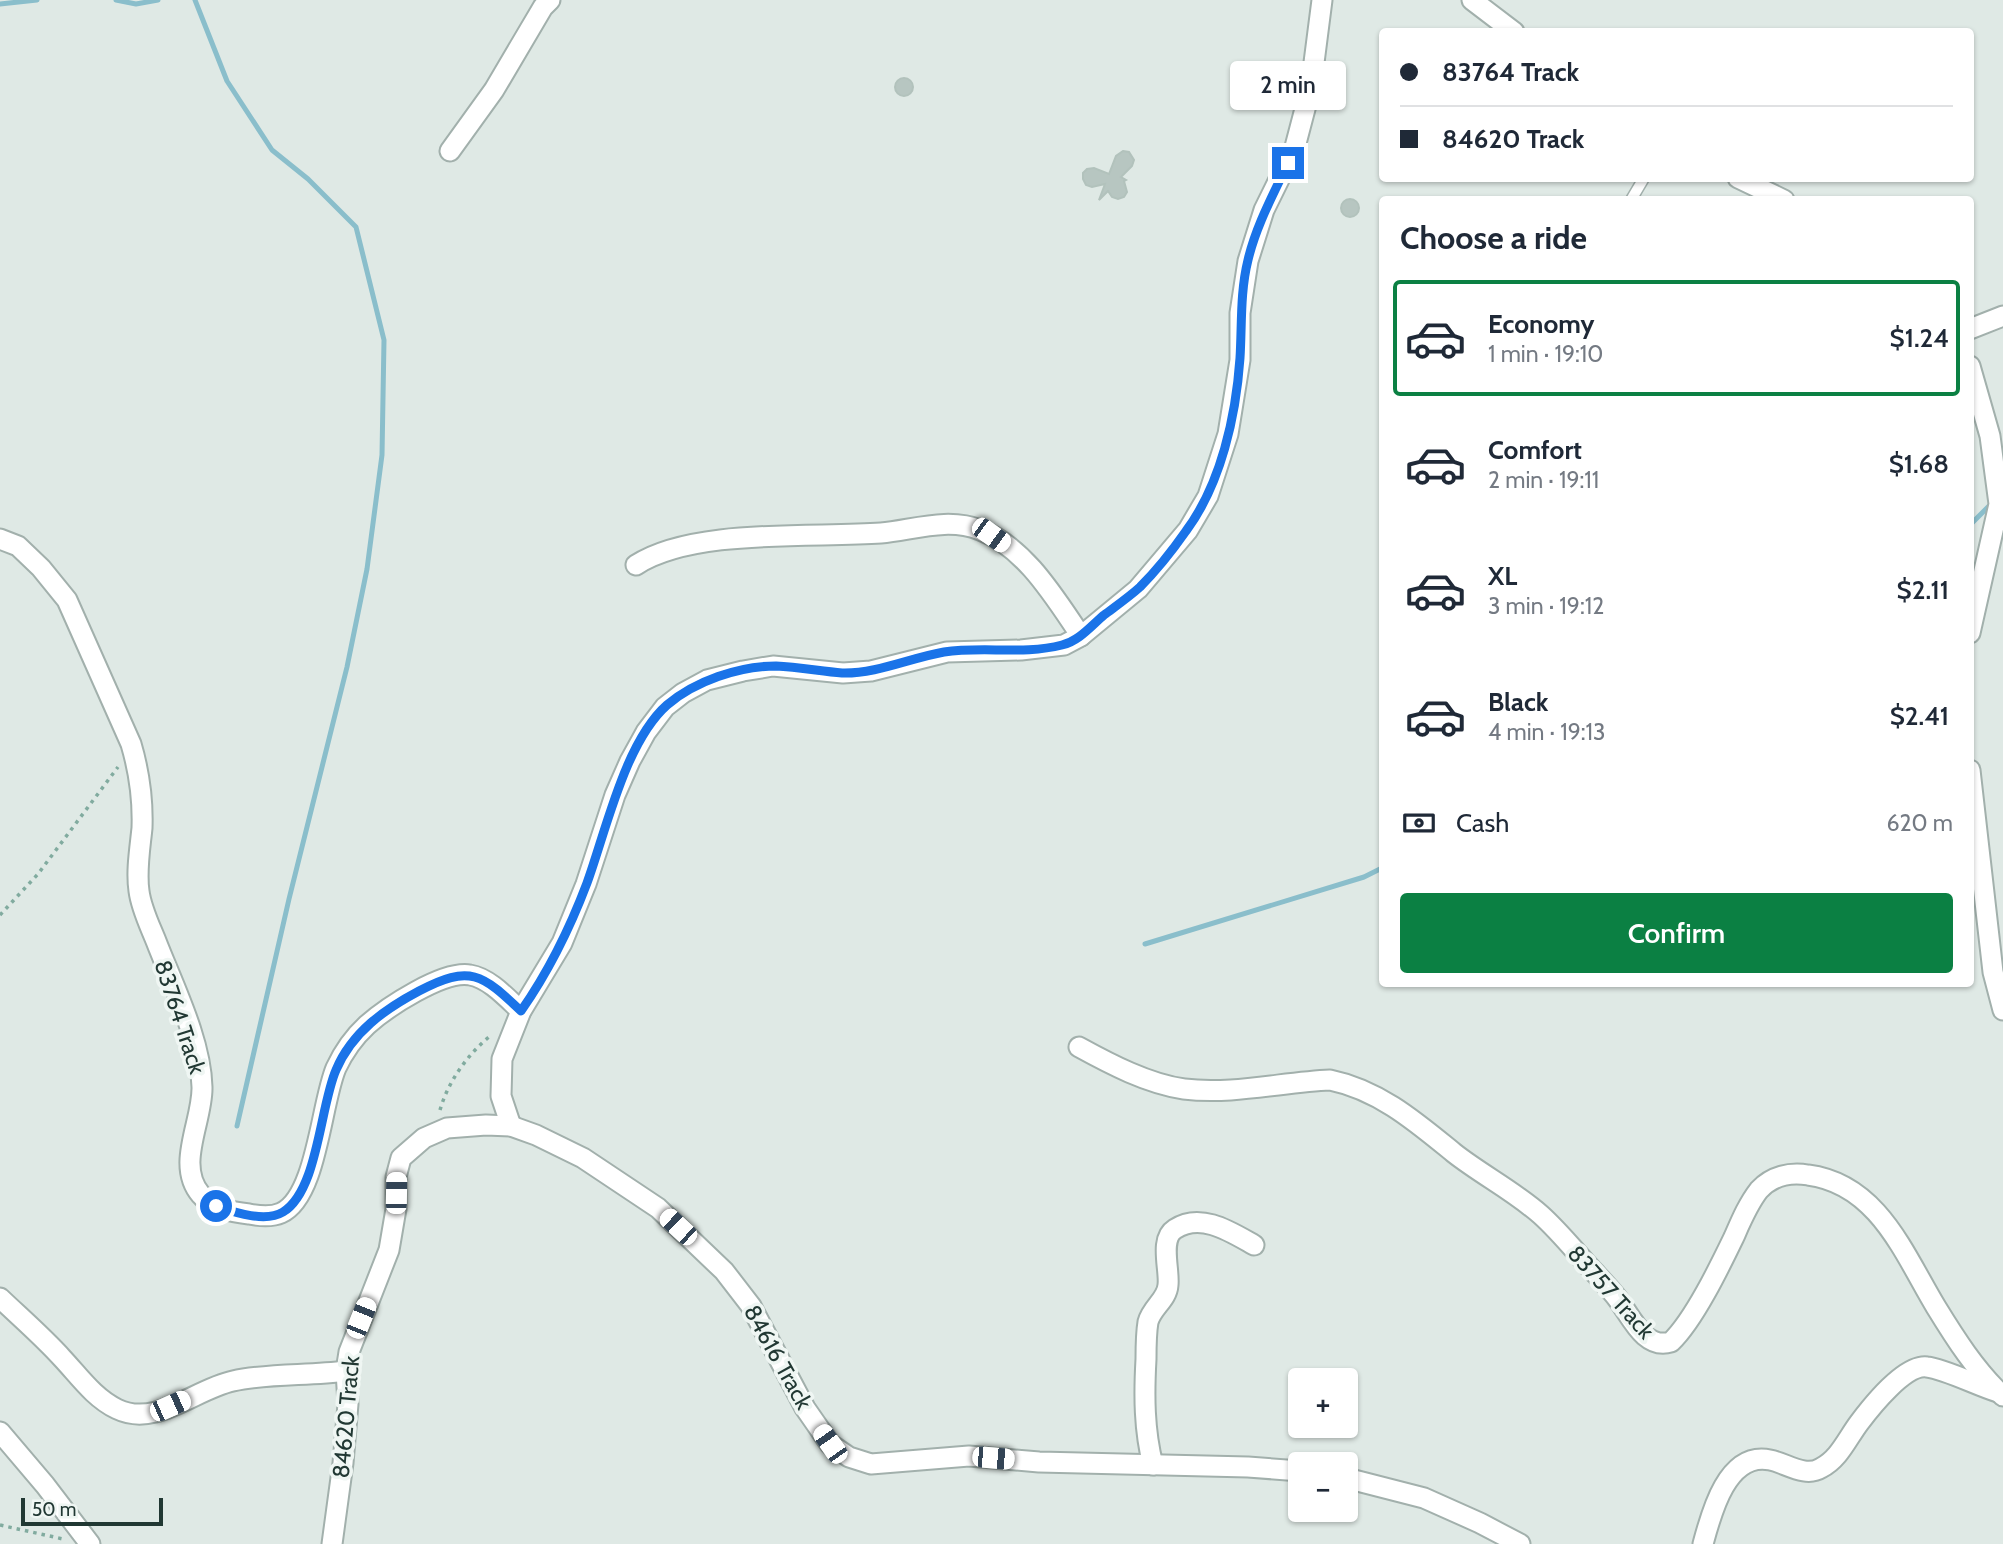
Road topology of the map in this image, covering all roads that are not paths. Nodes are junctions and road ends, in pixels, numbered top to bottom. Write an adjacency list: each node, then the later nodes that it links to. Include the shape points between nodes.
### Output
1 (550, 0): 5 (street)
2 (1322, 0): 14 (street, via 1311,86 1295,147 1264,210 1248,261 1228,433 1208,496 1160,565)
3 (1472, 0): 4 (street)
4 (1509, 28)
5 (450, 151)
6 (1746, 182): 7 (street)
7 (1776, 196)
8 (2003, 316): 9 (street)
9 (1974, 327)
10 (1974, 380): 13 (street, via 1990,436 1999,504)
11 (0, 539): 17 (street, 83764 Track, via 18,546 67,600 131,744 138,767 142,824 139,892 196,1052 202,1088 191,1165 195,1187 204,1199 256,1216 282,1213 294,1203 307,1178 336,1069 367,1026 390,1008 442,979 463,974 477,977)
12 (636, 565): 14 (street, via 684,546 712,541 883,532 934,524 978,528 1018,554)
13 (1974, 615)
14 (1081, 636): 17 (street, via 1064,645 947,652 871,671 773,666 707,680 683,693 664,707 630,761 562,943)
15 (1974, 805): 16 (street, via 1993,972)
16 (2003, 1010)
17 (521, 1011): 19 (street, via 502,1059 500,1080)
18 (1079, 1047): 24 (street, 83757 Track, via 1154,1081 1185,1089 1330,1080 1378,1097 1541,1215 1646,1337 1658,1343 1671,1342 1686,1324 1761,1189 1777,1177 1794,1173 1846,1187 1896,1236 1951,1331)
19 (511, 1126): 20 (street, 84616 Track, via 447,1128); 26 (street, 84616 Track, via 583,1158 620,1182 658,1208 724,1270 756,1314 805,1408 830,1444 849,1457 871,1464 969,1456)
20 (424, 1138): 23 (street, 84620 Track, via 401,1158 388,1250 353,1340)
21 (1254, 1245): 26 (street, via 1210,1224 1177,1227 1170,1233 1168,1288 1152,1312 1147,1338 1145,1435)
22 (0, 1298): 23 (street, via 85,1385 131,1415 157,1412 233,1381)
23 (346, 1371): 30 (street, 84620 Track, via 348,1404)
24 (2001, 1394): 32 (street, via 1927,1367 1909,1371 1861,1420 1830,1464 1817,1471 1801,1470 1769,1459 1737,1470 1721,1493)
25 (0, 1432): 29 (street, via 45,1485)
26 (1153, 1465): 27 (street, 84616 Track)
27 (1288, 1470)
28 (1358, 1481): 31 (street, via 1424,1498)
29 (80, 1543)
30 (332, 1544)
31 (1520, 1544)
32 (1703, 1544)

